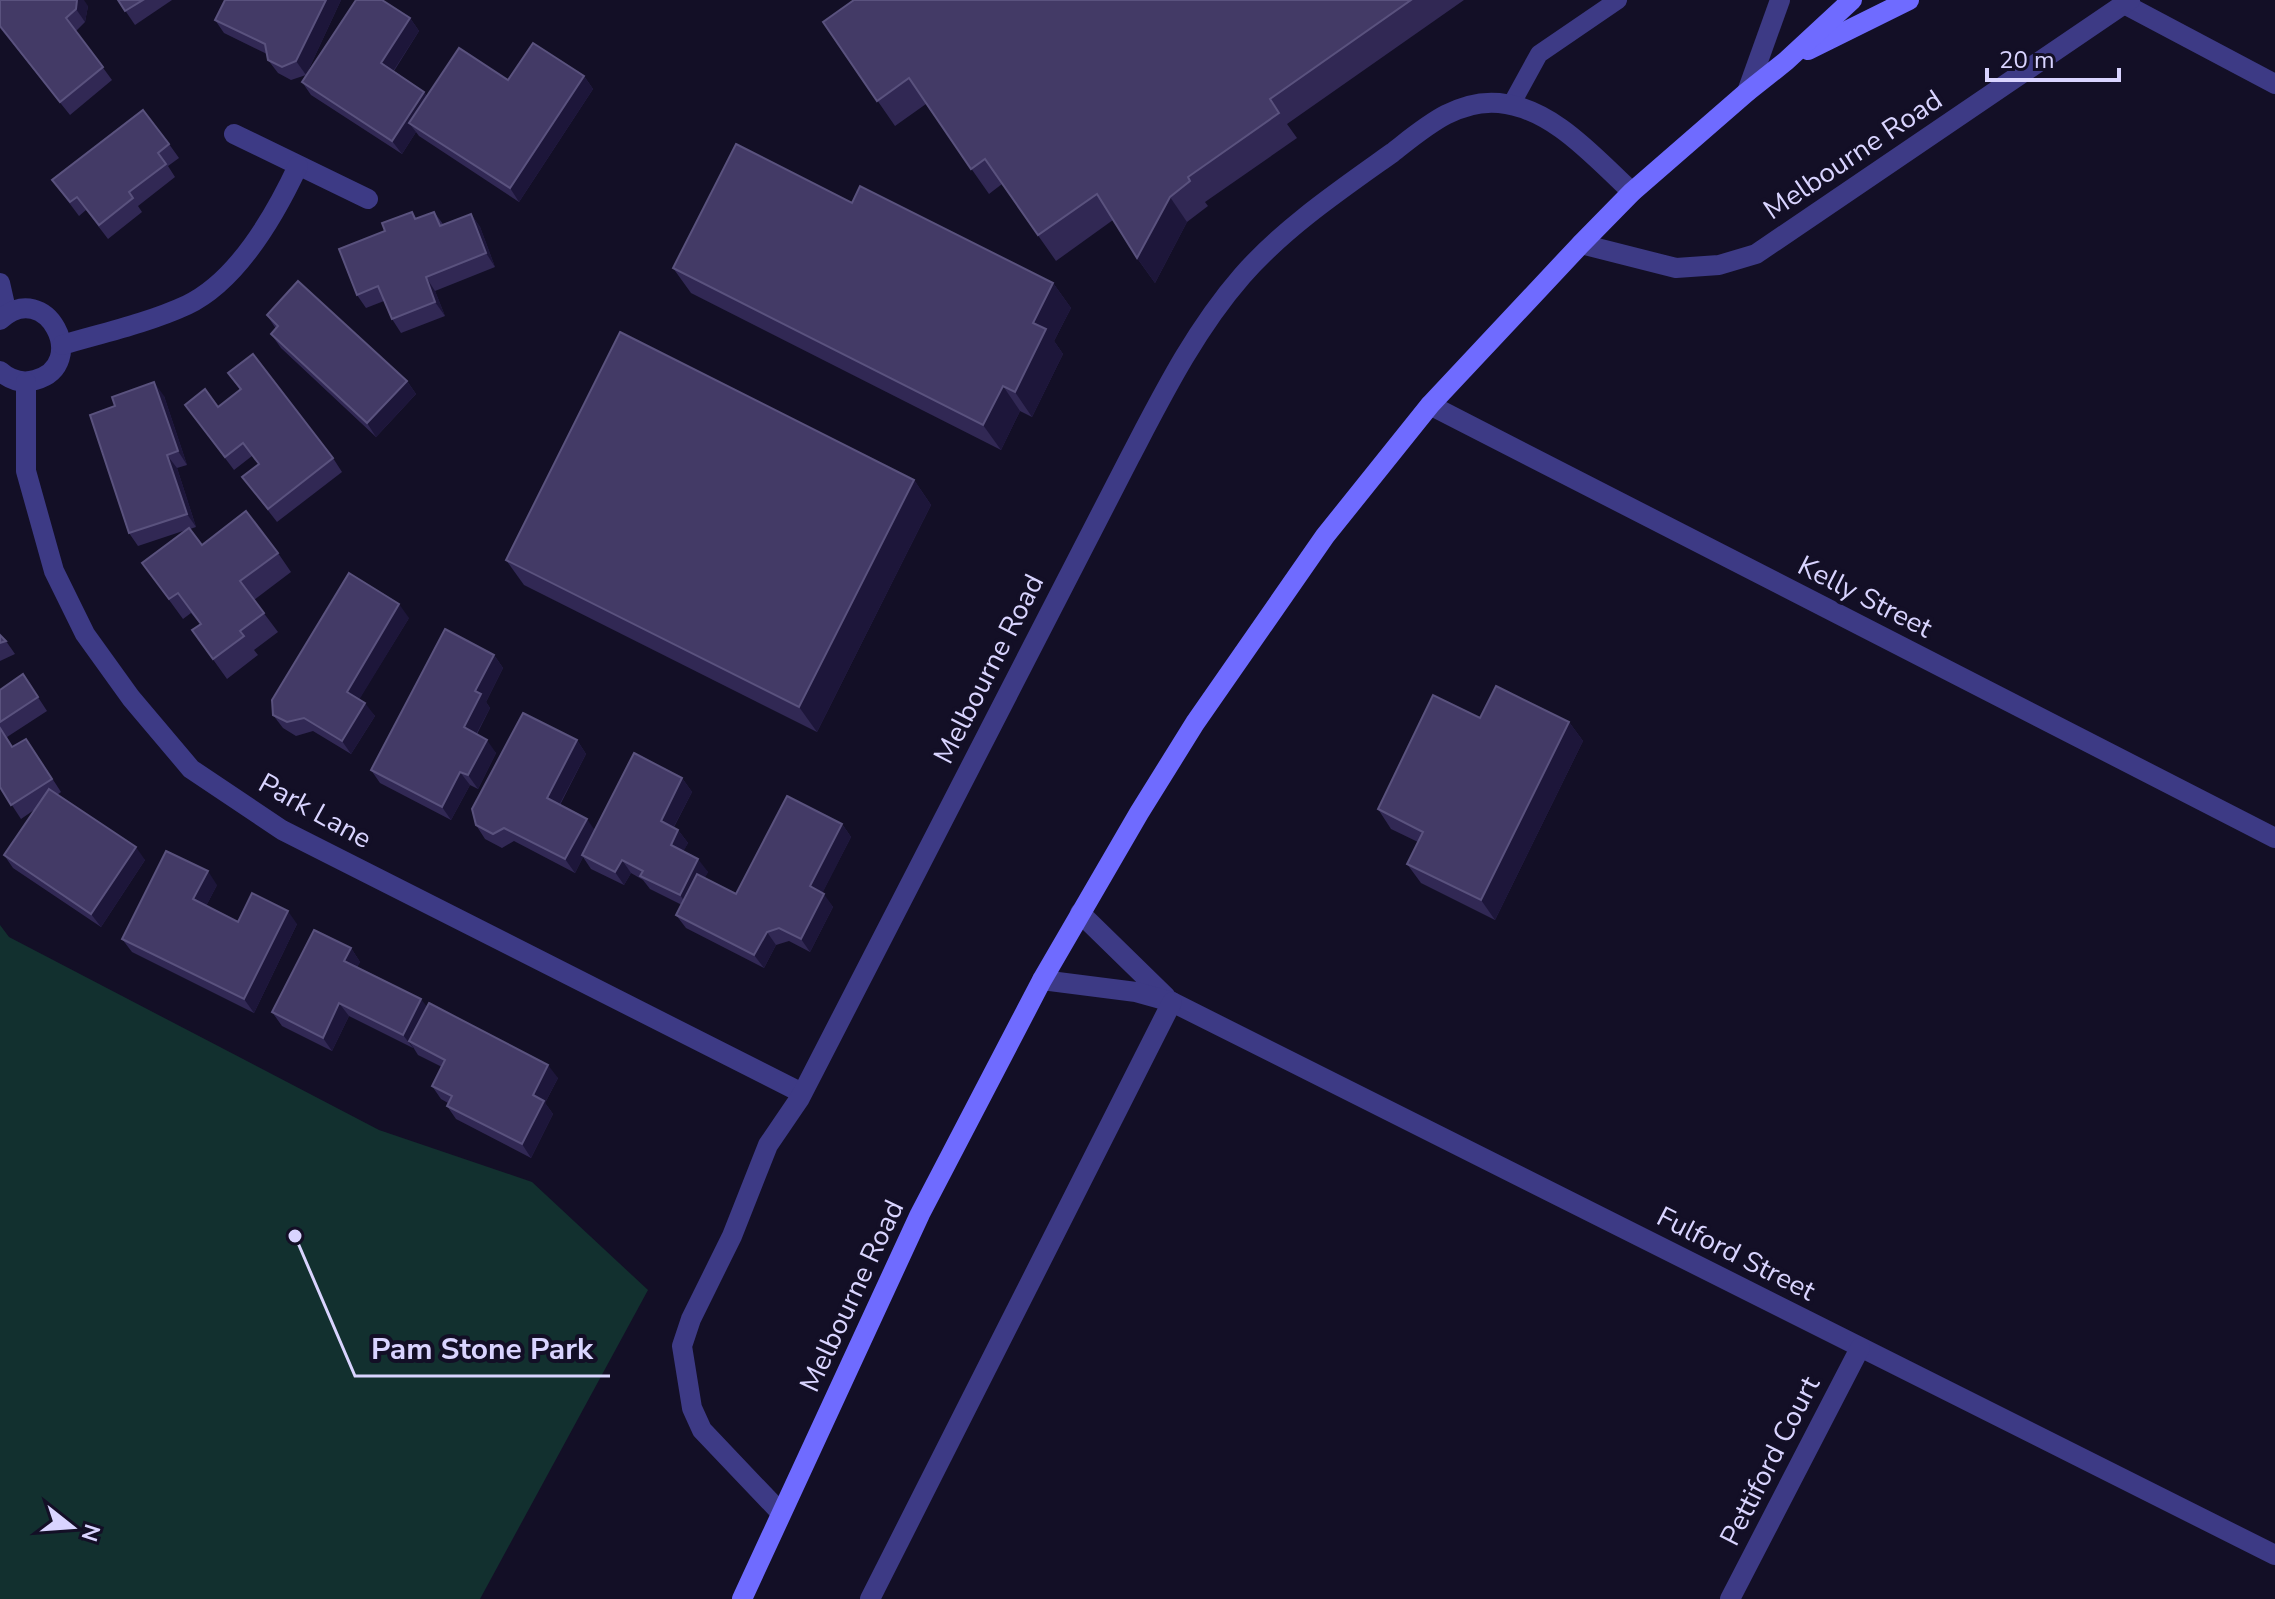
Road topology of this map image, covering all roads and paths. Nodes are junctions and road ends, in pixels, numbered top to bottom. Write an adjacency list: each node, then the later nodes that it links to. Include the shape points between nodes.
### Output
1 (1618, 0): 9 (lane, via 1539,54)
2 (1780, 0): 8 (street)
3 (1852, 0): 6 (main road, Melbourne Road)
4 (1909, 0): 6 (main road, Melbourne Road)
5 (2127, 2): 7 (street); 14 (street, Melbourne Road, via 1756,254 1719,265 1676,268)
6 (1786, 61): 8 (main road, Melbourne Road)
7 (2275, 84)
8 (1747, 92): 12 (main road, Melbourne Road)
9 (1511, 105): 12 (street, Melbourne Road, via 1567,133); 25 (street, Melbourne Road, via 1483,102 1444,114 1322,203 1257,260 1224,298 1166,387)
10 (234, 134): 11 (street)
11 (298, 166): 13 (street); 17 (street, via 279,206 218,284 188,305)
12 (1632, 192): 14 (main road, Melbourne Road)
13 (368, 199)
14 (1581, 244): 20 (main road, Melbourne Road)
15 (0, 283): 16 (street)
16 (3, 317): 17 (street, via 35,310 49,317)
17 (62, 345): 19 (street, via 50,372)
18 (0, 371): 19 (street)
19 (26, 382): 25 (street, Park Lane, via 26,471 54,571 85,634 191,769 282,830)
20 (1430, 405): 21 (street, Kelly Street); 22 (main road, Melbourne Road, via 1307,561 1195,723)
21 (2275, 838)
22 (1080, 913): 23 (main road, Melbourne Road); 24 (street, Fulford Street)
23 (1042, 980): 24 (street, Fulford Street); 27 (main road, Melbourne Road, via 920,1214)
24 (1172, 1002): 26 (street, Fulford Street); 30 (street)
25 (802, 1093): 27 (street, Melbourne Road, via 768,1145 682,1346 692,1408 702,1430)
26 (1860, 1348): 28 (street, Fulford Street); 31 (street, Pettiford Court)
27 (781, 1513): 29 (main road, Melbourne Road)
28 (2275, 1555)
29 (742, 1599)
30 (870, 1599)
31 (1730, 1599)

